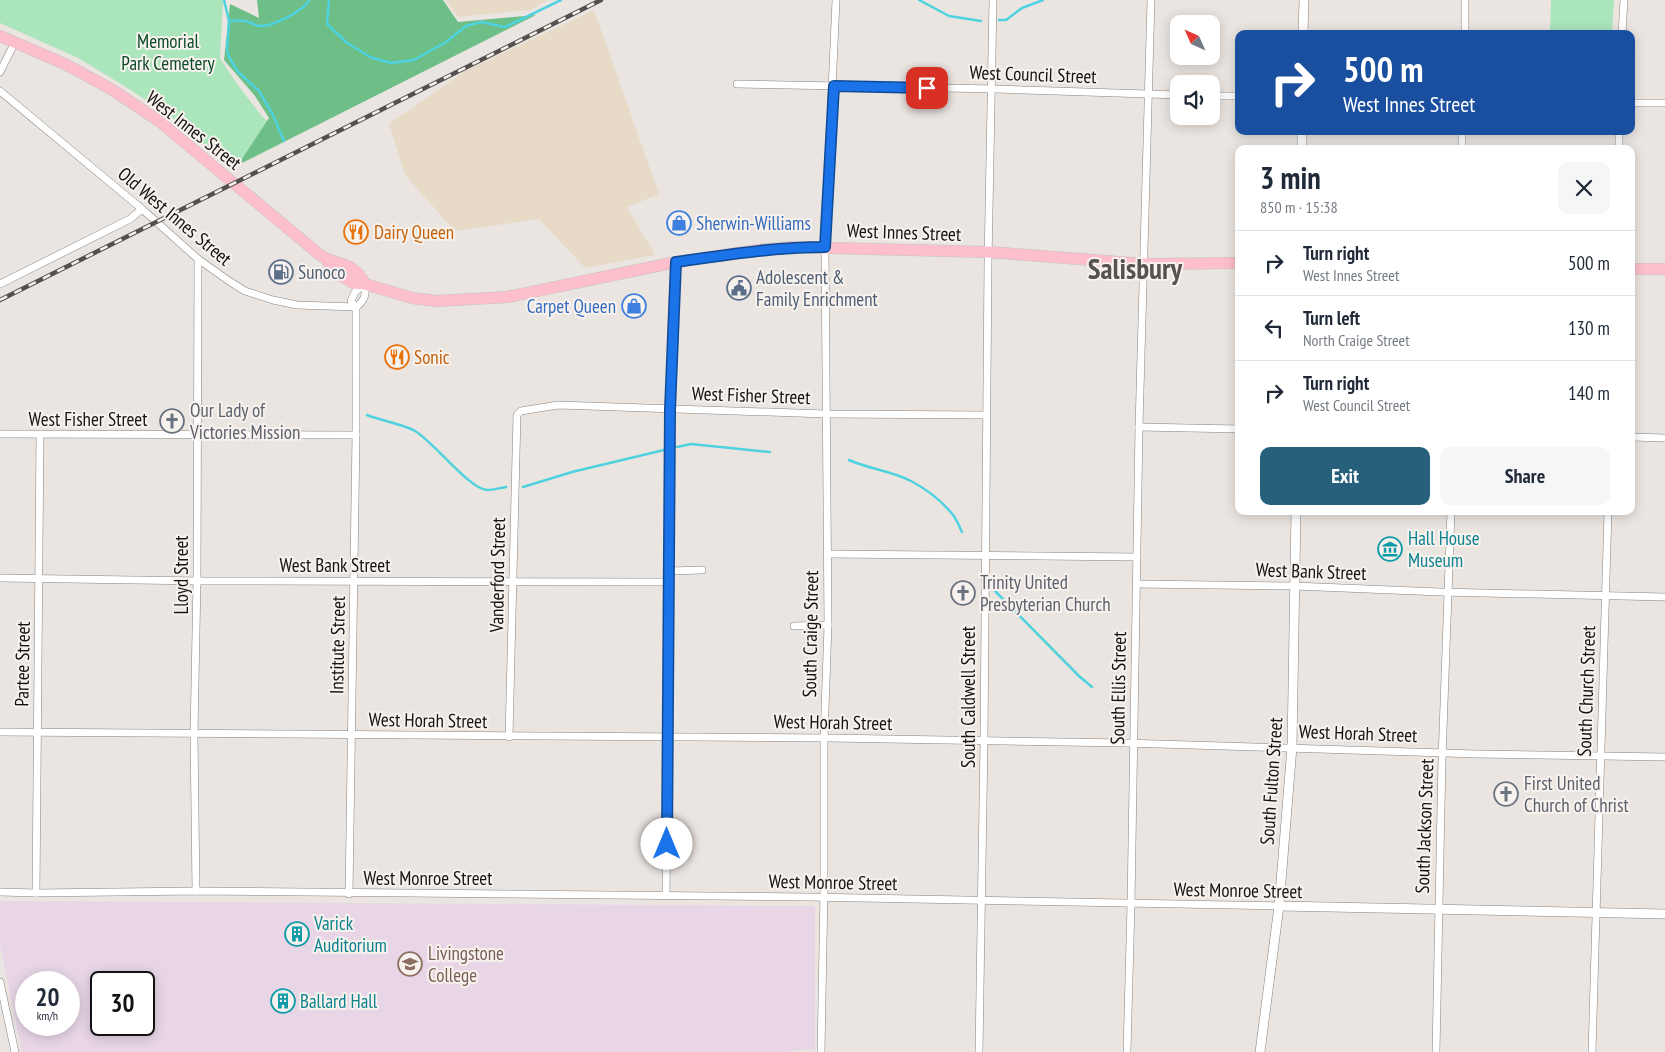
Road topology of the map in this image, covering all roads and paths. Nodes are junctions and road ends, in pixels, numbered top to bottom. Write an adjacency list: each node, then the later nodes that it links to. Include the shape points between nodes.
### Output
1 (836, 0): 14 (street, South Craige Street)
2 (993, 0): 15 (street, South Caldwell Street)
3 (1151, 0): 17 (street, South Ellis Street)
4 (1304, 0): 7 (street)
5 (1466, 0): 8 (street)
6 (1624, 0): 9 (street)
7 (1303, 30)
8 (1465, 30)
9 (1622, 30)
10 (0, 36): 11 (main road, West Innes Street)
11 (15, 42): 12 (street); 33 (main road, West Innes Street, via 111,89 159,121 327,260 338,261 356,271)
12 (0, 72)
13 (737, 84): 14 (street, West Council Street)
14 (834, 86): 15 (street, West Council Street); 24 (street, South Craige Street)
15 (992, 89): 17 (street, West Council Street); 25 (street, South Caldwell Street)
16 (0, 91): 23 (street, Old West Innes Street)
17 (1149, 94): 18 (street, West Council Street); 29 (street, South Ellis Street)
18 (1170, 95)
19 (1220, 96): 20 (street)
20 (1235, 96)
21 (1635, 103): 22 (street)
22 (1665, 103)
23 (142, 209): 26 (street, Old West Innes Street); 32 (street, via 130,219)
24 (825, 247): 25 (main road, West Innes Street); 27 (main road, West Innes Street, via 758,250); 36 (street, South Craige Street)
25 (988, 252): 29 (main road, West Innes Street); 38 (street, South Caldwell Street)
26 (198, 259): 34 (street, Old West Innes Street, via 246,291 273,300 297,305); 44 (street, Lloyd Street)
27 (676, 262): 33 (main road, West Innes Street, via 507,297 463,301 412,298); 35 (street)
28 (1235, 263): 29 (main road, West Innes Street)
29 (1145, 264): 39 (street, South Ellis Street)
30 (1635, 268): 31 (main road)
31 (1665, 270)
32 (0, 284)
33 (365, 284): 34 (street, Institute Street, via 355,292 351,301)
34 (356, 307): 43 (street, Institute Street)
35 (670, 410): 36 (street, West Fisher Street); 37 (street, West Fisher Street, via 558,405 521,411); 54 (street)
36 (826, 414): 38 (street, West Fisher Street); 50 (street, South Craige Street)
37 (517, 415): 59 (street, Vanderford Street)
38 (986, 415): 51 (street, South Caldwell Street)
39 (1139, 428): 40 (street); 52 (street, South Ellis Street)
40 (1235, 429)
41 (0, 434): 42 (street, West Fisher Street)
42 (40, 435): 44 (street, West Fisher Street); 56 (street, Partee Street)
43 (356, 435): 44 (street, West Fisher Street); 58 (street, Institute Street)
44 (196, 436): 57 (street, Lloyd Street)
45 (1635, 437): 46 (street)
46 (1665, 438)
47 (1296, 515): 62 (street, South Fulton Street)
48 (1450, 515): 63 (street, South Jackson Street)
49 (1608, 515): 64 (street, South Church Street)
50 (828, 554): 51 (street); 66 (street, South Craige Street)
51 (986, 556): 52 (street); 75 (street, South Caldwell Street)
52 (1137, 557): 61 (street, South Ellis Street)
53 (702, 570): 54 (street)
54 (670, 571): 60 (street)
55 (0, 578): 56 (street, West Bank Street)
56 (39, 578): 57 (street, West Bank Street); 69 (street, Partee Street)
57 (197, 581): 58 (street, West Bank Street); 70 (street, Lloyd Street)
58 (354, 581): 59 (street, West Bank Street); 71 (street, Institute Street)
59 (514, 581): 60 (street, West Bank Street); 72 (street, Vanderford Street)
60 (670, 582): 73 (street)
61 (1136, 584): 62 (street, West Bank Street); 76 (street, South Ellis Street)
62 (1294, 586): 63 (street, West Bank Street); 77 (street, South Fulton Street)
63 (1447, 593): 64 (street, West Bank Street); 78 (street, South Jackson Street)
64 (1606, 595): 65 (street, West Bank Street); 79 (street, South Church Street)
65 (1665, 597)
66 (828, 625): 67 (street); 74 (street, South Craige Street)
67 (794, 626)
68 (0, 732): 69 (street, West Horah Street)
69 (37, 733): 70 (street, West Horah Street); 83 (street, Partee Street)
70 (194, 734): 71 (street, West Horah Street); 81 (street, Lloyd Street)
71 (352, 735): 72 (street, West Horah Street); 84 (street, Institute Street)
72 (509, 737): 73 (street, West Horah Street)
73 (667, 738): 74 (street, West Horah Street); 85 (street)
74 (824, 738): 75 (street, West Horah Street); 86 (street, South Craige Street)
75 (984, 740): 76 (street, West Horah Street); 87 (street, South Caldwell Street)
76 (1133, 743): 77 (street, West Horah Street); 88 (street, South Ellis Street)
77 (1292, 747): 78 (street, West Horah Street); 89 (street, South Fulton Street)
78 (1442, 753): 79 (street, West Horah Street); 90 (street, South Jackson Street)
79 (1601, 757): 80 (street, West Horah Street); 91 (street, South Church Street)
80 (1665, 757)
81 (196, 891): 83 (street, West Monroe Street); 84 (street, West Monroe Street)
82 (0, 892): 83 (street, West Monroe Street)
83 (36, 893)
84 (350, 894): 85 (street, West Monroe Street)
85 (666, 896): 86 (street, West Monroe Street)
86 (824, 897): 87 (street, West Monroe Street); 95 (street, South Craige Street)
87 (982, 902): 88 (street, West Monroe Street); 96 (street, South Caldwell Street)
88 (1131, 904): 89 (street, West Monroe Street); 97 (street, South Ellis Street)
89 (1279, 906): 90 (street, West Monroe Street); 98 (street, South Fulton Street)
90 (1438, 910): 91 (street, West Monroe Street); 99 (street, South Jackson Street)
91 (1595, 912): 92 (street, West Monroe Street); 100 (street, South Church Street)
92 (1665, 914)
93 (1, 986): 94 (street)
94 (15, 1052)
95 (821, 1052)
96 (979, 1052)
97 (1127, 1052)
98 (1260, 1052)
99 (1436, 1052)
100 (1592, 1052)

